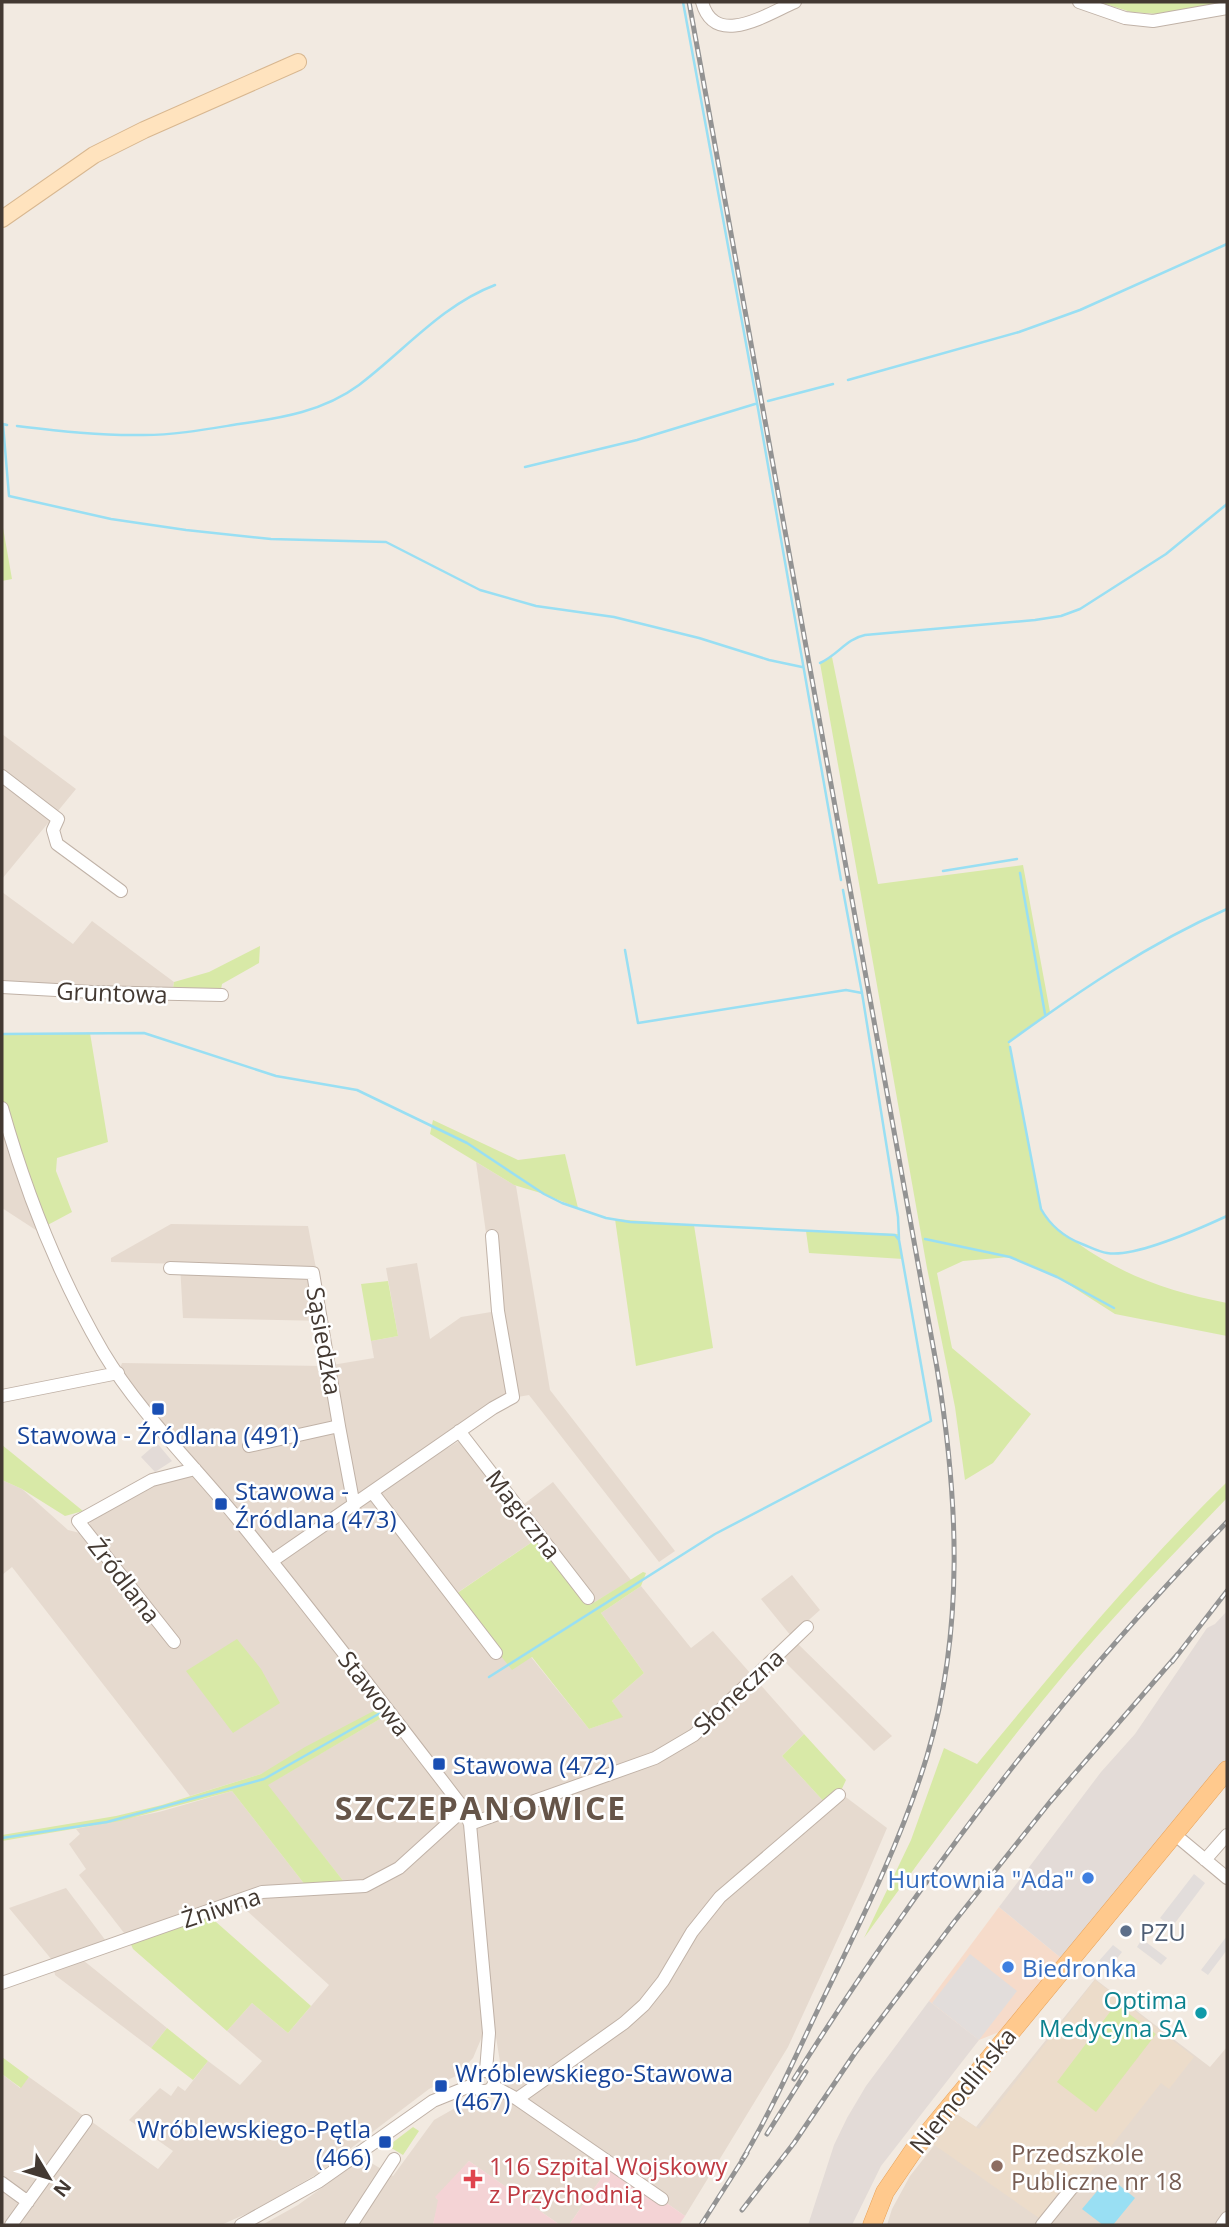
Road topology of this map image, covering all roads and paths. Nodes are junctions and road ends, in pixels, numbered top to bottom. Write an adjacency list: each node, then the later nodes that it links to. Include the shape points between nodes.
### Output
1 (702, 2): 2 (street, via 711,19 737,27)
2 (795, 2)
3 (1079, 2): 4 (street, via 1153,22)
4 (1227, 8)
5 (298, 62): 6 (street, via 94,155)
6 (2, 219)
7 (2, 776): 8 (street, via 58,819 53,830 58,844)
8 (121, 891)
9 (2, 987): 10 (street, Gruntowa)
10 (222, 995)
11 (2, 1108): 14 (street, Stawowa, via 44,1234)
12 (492, 1236): 17 (street, via 498,1311 513,1397)
13 (170, 1268): 16 (street, Sąsiedzka, via 313,1273)
14 (118, 1373): 15 (street); 19 (street, Stawowa)
15 (4, 1394)
16 (339, 1426): 18 (street, Sąsiedzka); 21 (street, Sąsiedzka)
17 (459, 1431): 20 (street); 23 (street, Magiczna)
18 (249, 1446)
19 (195, 1469): 22 (street, Stawowa); 25 (street, Źródlana, via 152,1480 78,1521)
20 (373, 1493): 21 (street); 26 (street)
21 (355, 1506): 22 (street)
22 (272, 1561): 29 (street, Stawowa)
23 (588, 1598)
24 (807, 1627): 30 (street, Słoneczna, via 694,1735 655,1758)
25 (174, 1642)
26 (496, 1653)
27 (1227, 1770): 31 (main road, Niemodlińska)
28 (839, 1794): 39 (street, via 720,1897 645,2005)
29 (464, 1809): 30 (street, Stawowa); 35 (street, Żniwna, via 399,1868 365,1886 262,1892)
30 (470, 1824): 36 (street, Stawowa, via 489,2033)
31 (1173, 1833): 33 (street); 50 (main road, Niemodlińska, via 912,2151 885,2192)
32 (1227, 1835): 33 (street)
33 (1205, 1860): 34 (street)
34 (1227, 1878)
35 (2, 1983)
36 (486, 2071): 37 (street, via 476,2075); 38 (street, via 494,2077)
37 (475, 2084): 38 (street, via 482,2090); 48 (street, via 433,2101 318,2182)
38 (493, 2086): 39 (street)
39 (517, 2099): 44 (street)
40 (86, 2121): 45 (street)
41 (394, 2159): 49 (street)
42 (2, 2183): 45 (street)
43 (1075, 2184): 51 (street)
44 (662, 2199)
45 (28, 2202): 47 (street)
46 (1227, 2218): 52 (street)
47 (11, 2225)
48 (241, 2225)
49 (351, 2225)
50 (872, 2225)
51 (1042, 2225)
52 (1222, 2225)

